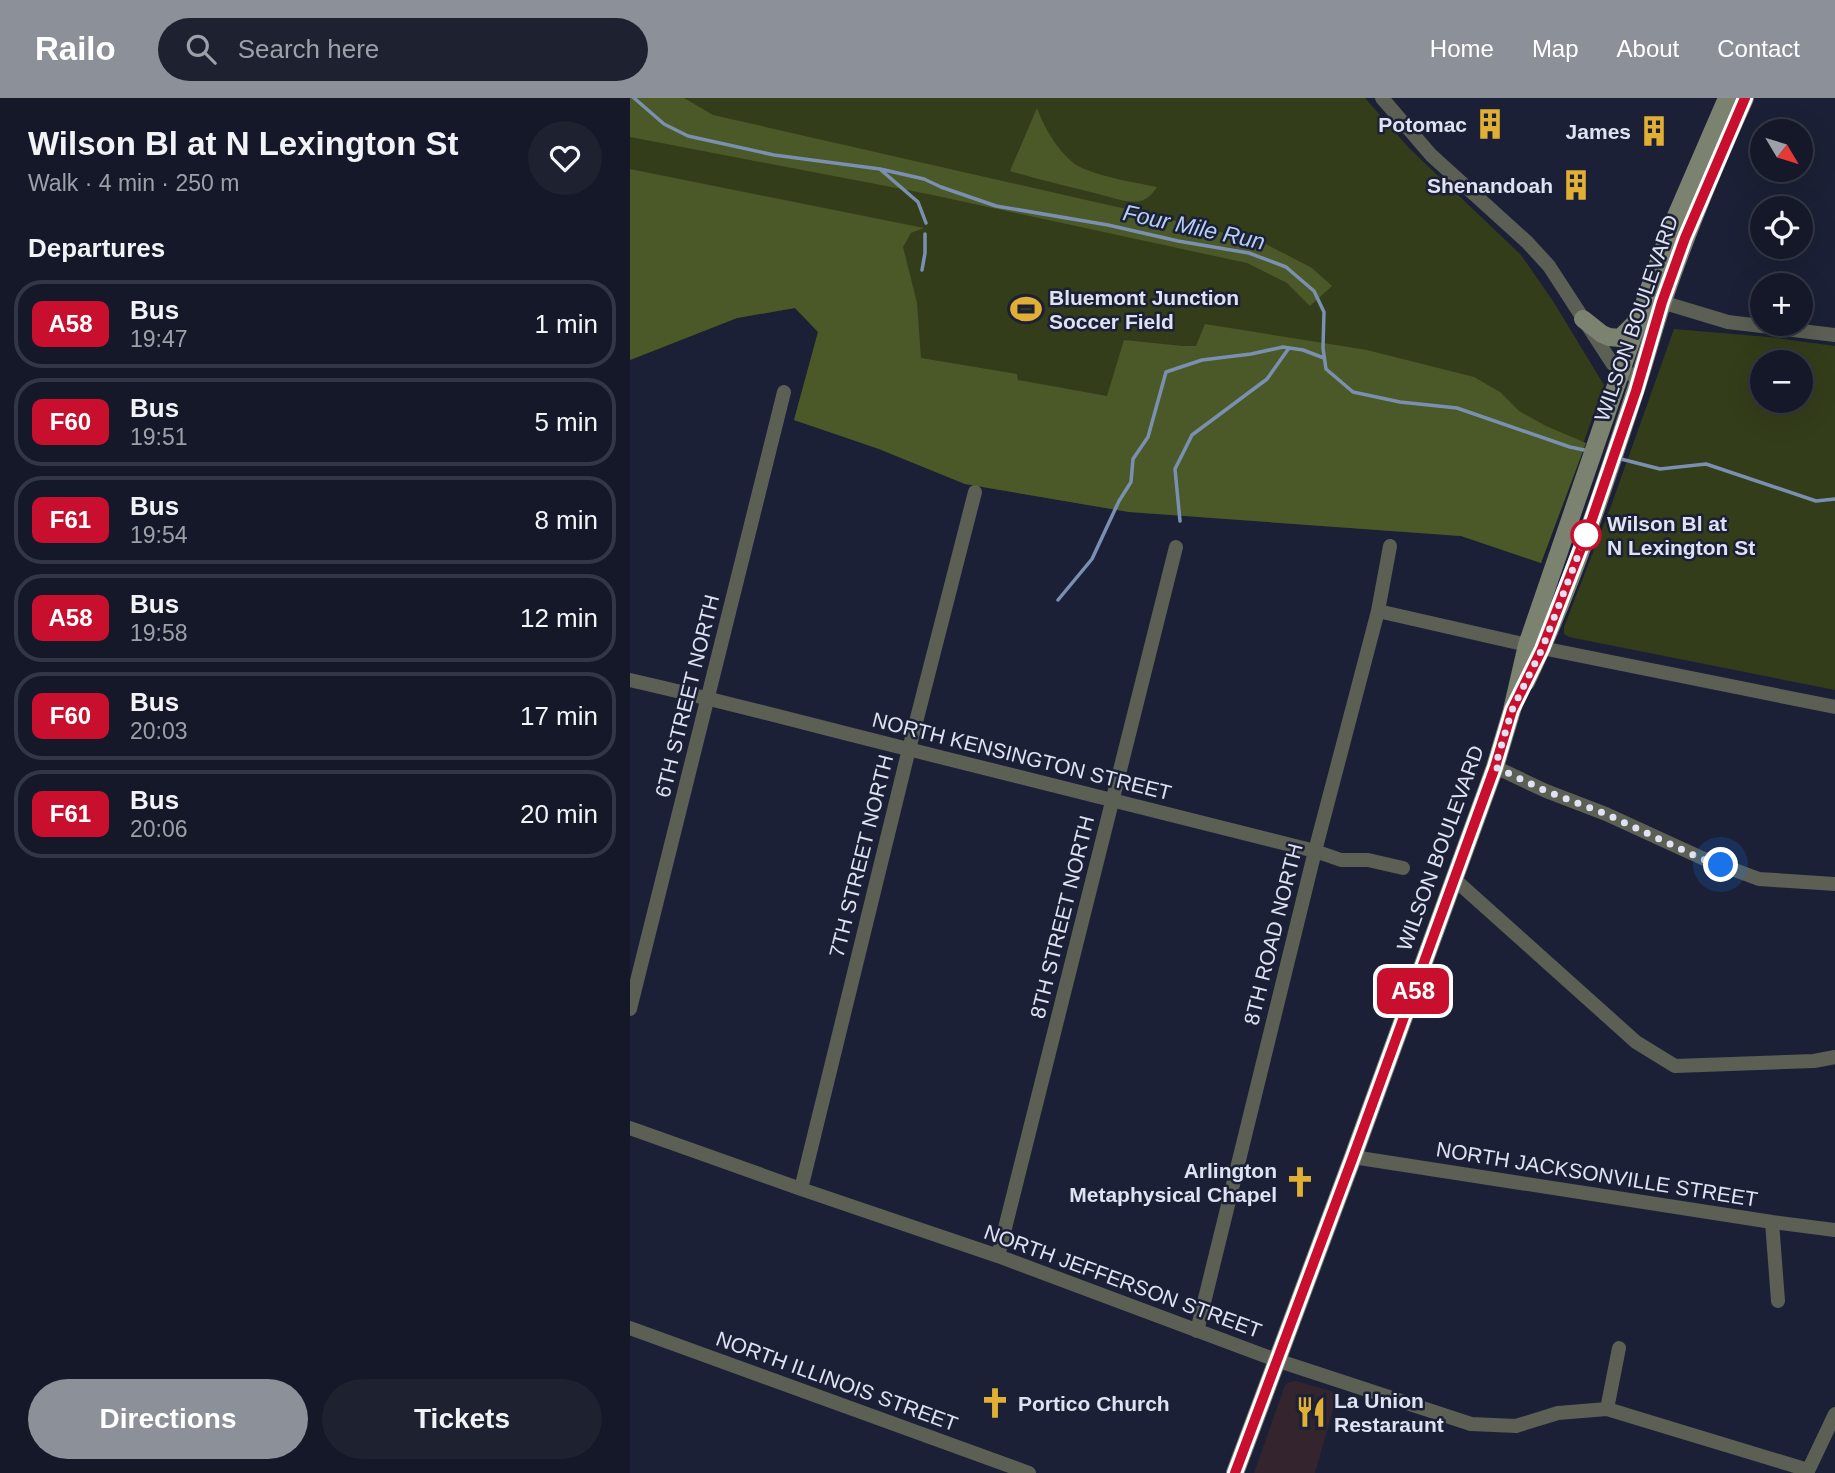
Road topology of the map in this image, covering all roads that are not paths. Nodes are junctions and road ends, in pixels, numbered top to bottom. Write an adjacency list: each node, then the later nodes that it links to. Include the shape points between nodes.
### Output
1 (1382, 98): 5 (street, via 1420,143 1544,260)
2 (1727, 98): 4 (main road, WILSON BOULEVARD, via 1673,223)
3 (1745, 98): 4 (main road, WILSON BOULEVARD)
4 (1651, 304): 5 (main road, via 1620,338 1602,334); 6 (street, via 1728,322); 7 (main road, WILSON BOULEVARD); 8 (main road, WILSON BOULEVARD)
5 (1583, 319): 7 (street)
6 (1835, 335)
7 (1620, 371): 8 (street); 14 (main road, WILSON BOULEVARD)
8 (1640, 377): 14 (main road, WILSON BOULEVARD, via 1578,558)
9 (784, 393): 16 (street, 6TH STREET NORTH)
10 (975, 492): 18 (street, 7TH STREET NORTH)
11 (1390, 546): 13 (street, 8TH ROAD NORTH)
12 (1176, 547): 20 (street, 8TH STREET NORTH)
13 (1378, 611): 14 (street); 21 (street, 8TH ROAD NORTH)
14 (1535, 647): 17 (street); 19 (main road, WILSON BOULEVARD)
15 (630, 680): 16 (street, NORTH KENSINGTON STREET)
16 (708, 698): 18 (street, NORTH KENSINGTON STREET); 25 (street, 6TH STREET NORTH)
17 (1835, 708)
18 (909, 750): 20 (street, NORTH KENSINGTON STREET); 29 (street, 7TH STREET NORTH)
19 (1495, 767): 23 (main road, WILSON BOULEVARD); 24 (street, via 1702,859 1759,879)
20 (1113, 800): 21 (street, NORTH KENSINGTON STREET); 32 (street, 8TH STREET NORTH)
21 (1315, 851): 22 (street, NORTH KENSINGTON STREET, via 1341,860 1367,859); 35 (street, 8TH ROAD NORTH)
22 (1403, 868)
23 (1453, 878): 26 (street, via 1636,1042 1675,1066); 28 (main road, WILSON BOULEVARD)
24 (1835, 884)
25 (630, 1009)
26 (1835, 1057)
27 (630, 1128): 29 (street, NORTH JEFFERSON STREET)
28 (1353, 1157): 30 (street, NORTH JACKSONVILLE STREET); 37 (main road, WILSON BOULEVARD)
29 (801, 1189): 32 (street, NORTH JEFFERSON STREET)
30 (1772, 1223): 31 (street, NORTH JACKSONVILLE STREET); 33 (street)
31 (1835, 1230)
32 (998, 1256): 35 (street, NORTH JEFFERSON STREET)
33 (1778, 1301)
34 (630, 1328): 41 (street, NORTH ILLINOIS STREET)
35 (1197, 1331): 37 (street, NORTH JEFFERSON STREET)
36 (1619, 1349): 38 (street)
37 (1276, 1360): 38 (street, NORTH JEFFERSON STREET, via 1471,1424 1516,1426 1558,1413); 42 (main road, WILSON BOULEVARD)
38 (1607, 1409): 40 (street, NORTH JEFFERSON STREET)
39 (1835, 1415): 40 (street)
40 (1808, 1471)
41 (1029, 1473)
42 (1235, 1473)

